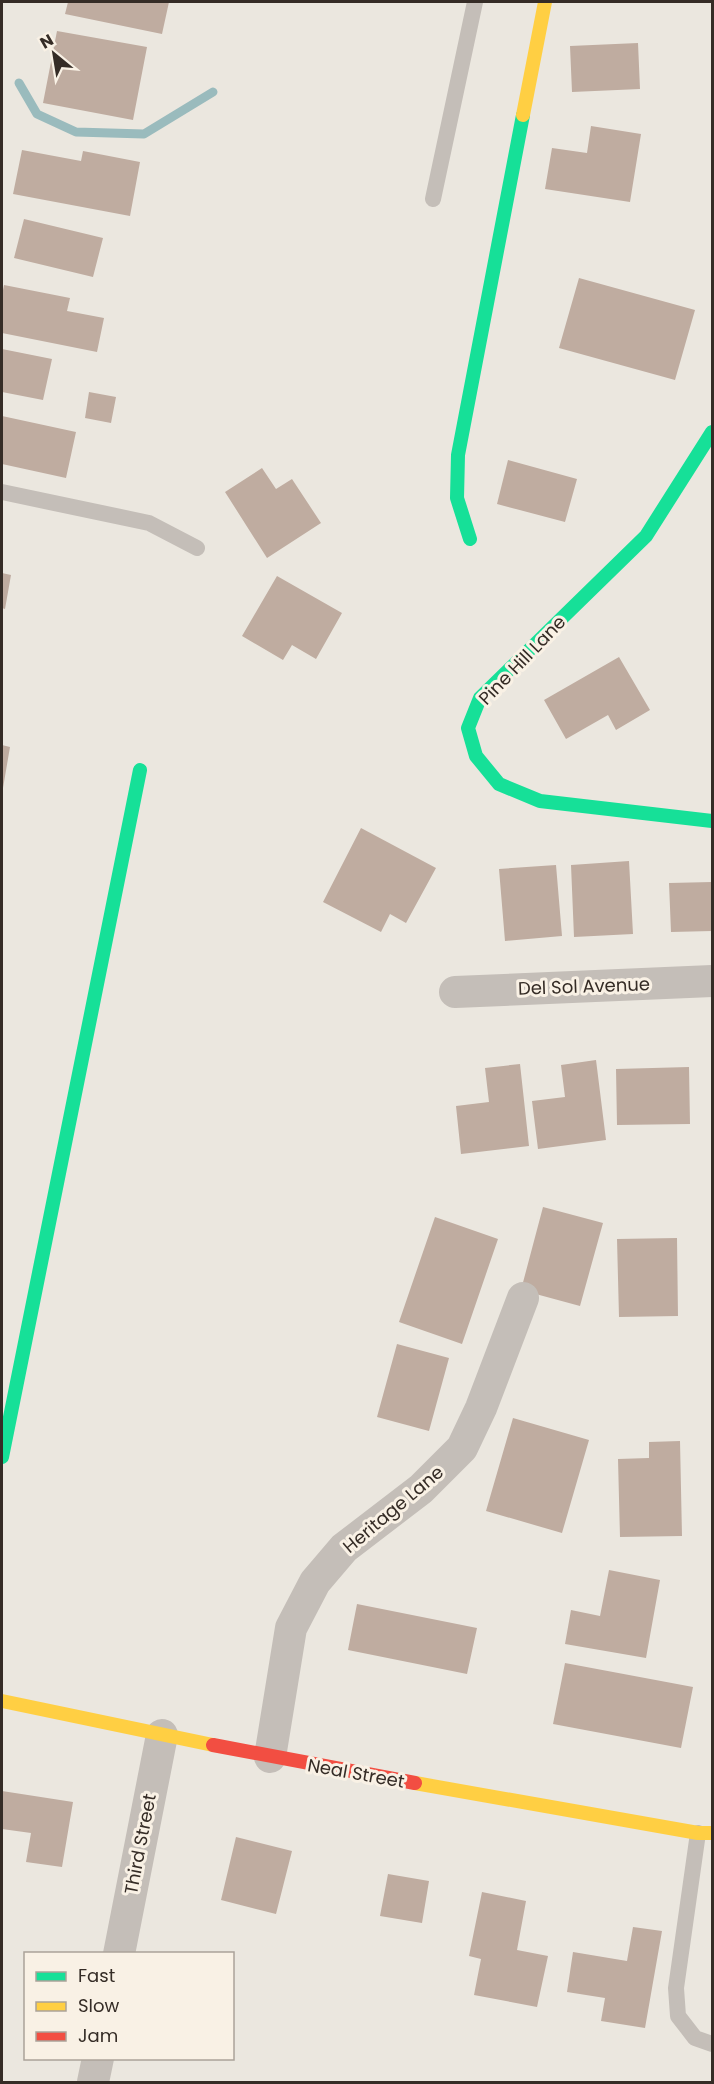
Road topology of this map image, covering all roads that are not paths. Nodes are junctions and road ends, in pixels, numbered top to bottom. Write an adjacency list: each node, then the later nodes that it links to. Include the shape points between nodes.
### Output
1 (475, 2): 3 (lane)
2 (545, 2): 6 (street, via 458,455 458,507)
3 (433, 199)
4 (712, 432): 9 (street, Pine Hill Lane, via 646,536 480,698 468,728 476,756 499,784 540,801)
5 (2, 492): 7 (lane, via 149,523)
6 (470, 539)
7 (197, 548)
8 (140, 770): 13 (street)
9 (712, 821)
10 (712, 981): 11 (street, Del Sol Avenue)
11 (454, 992)
12 (523, 1298): 16 (street, Heritage Lane, via 462,1448 421,1489 344,1548 315,1582 291,1628)
13 (2, 1457)
14 (2, 1701): 15 (street, Neal Street)
15 (162, 1735): 16 (street, Neal Street); 18 (street, Third Street)
16 (270, 1758): 17 (street, Neal Street)
17 (705, 1833): 19 (lane, via 676,1988 678,2016 695,2038)
18 (119, 1952)
19 (712, 2044)
20 (98, 2060): 21 (street)
21 (93, 2082)

